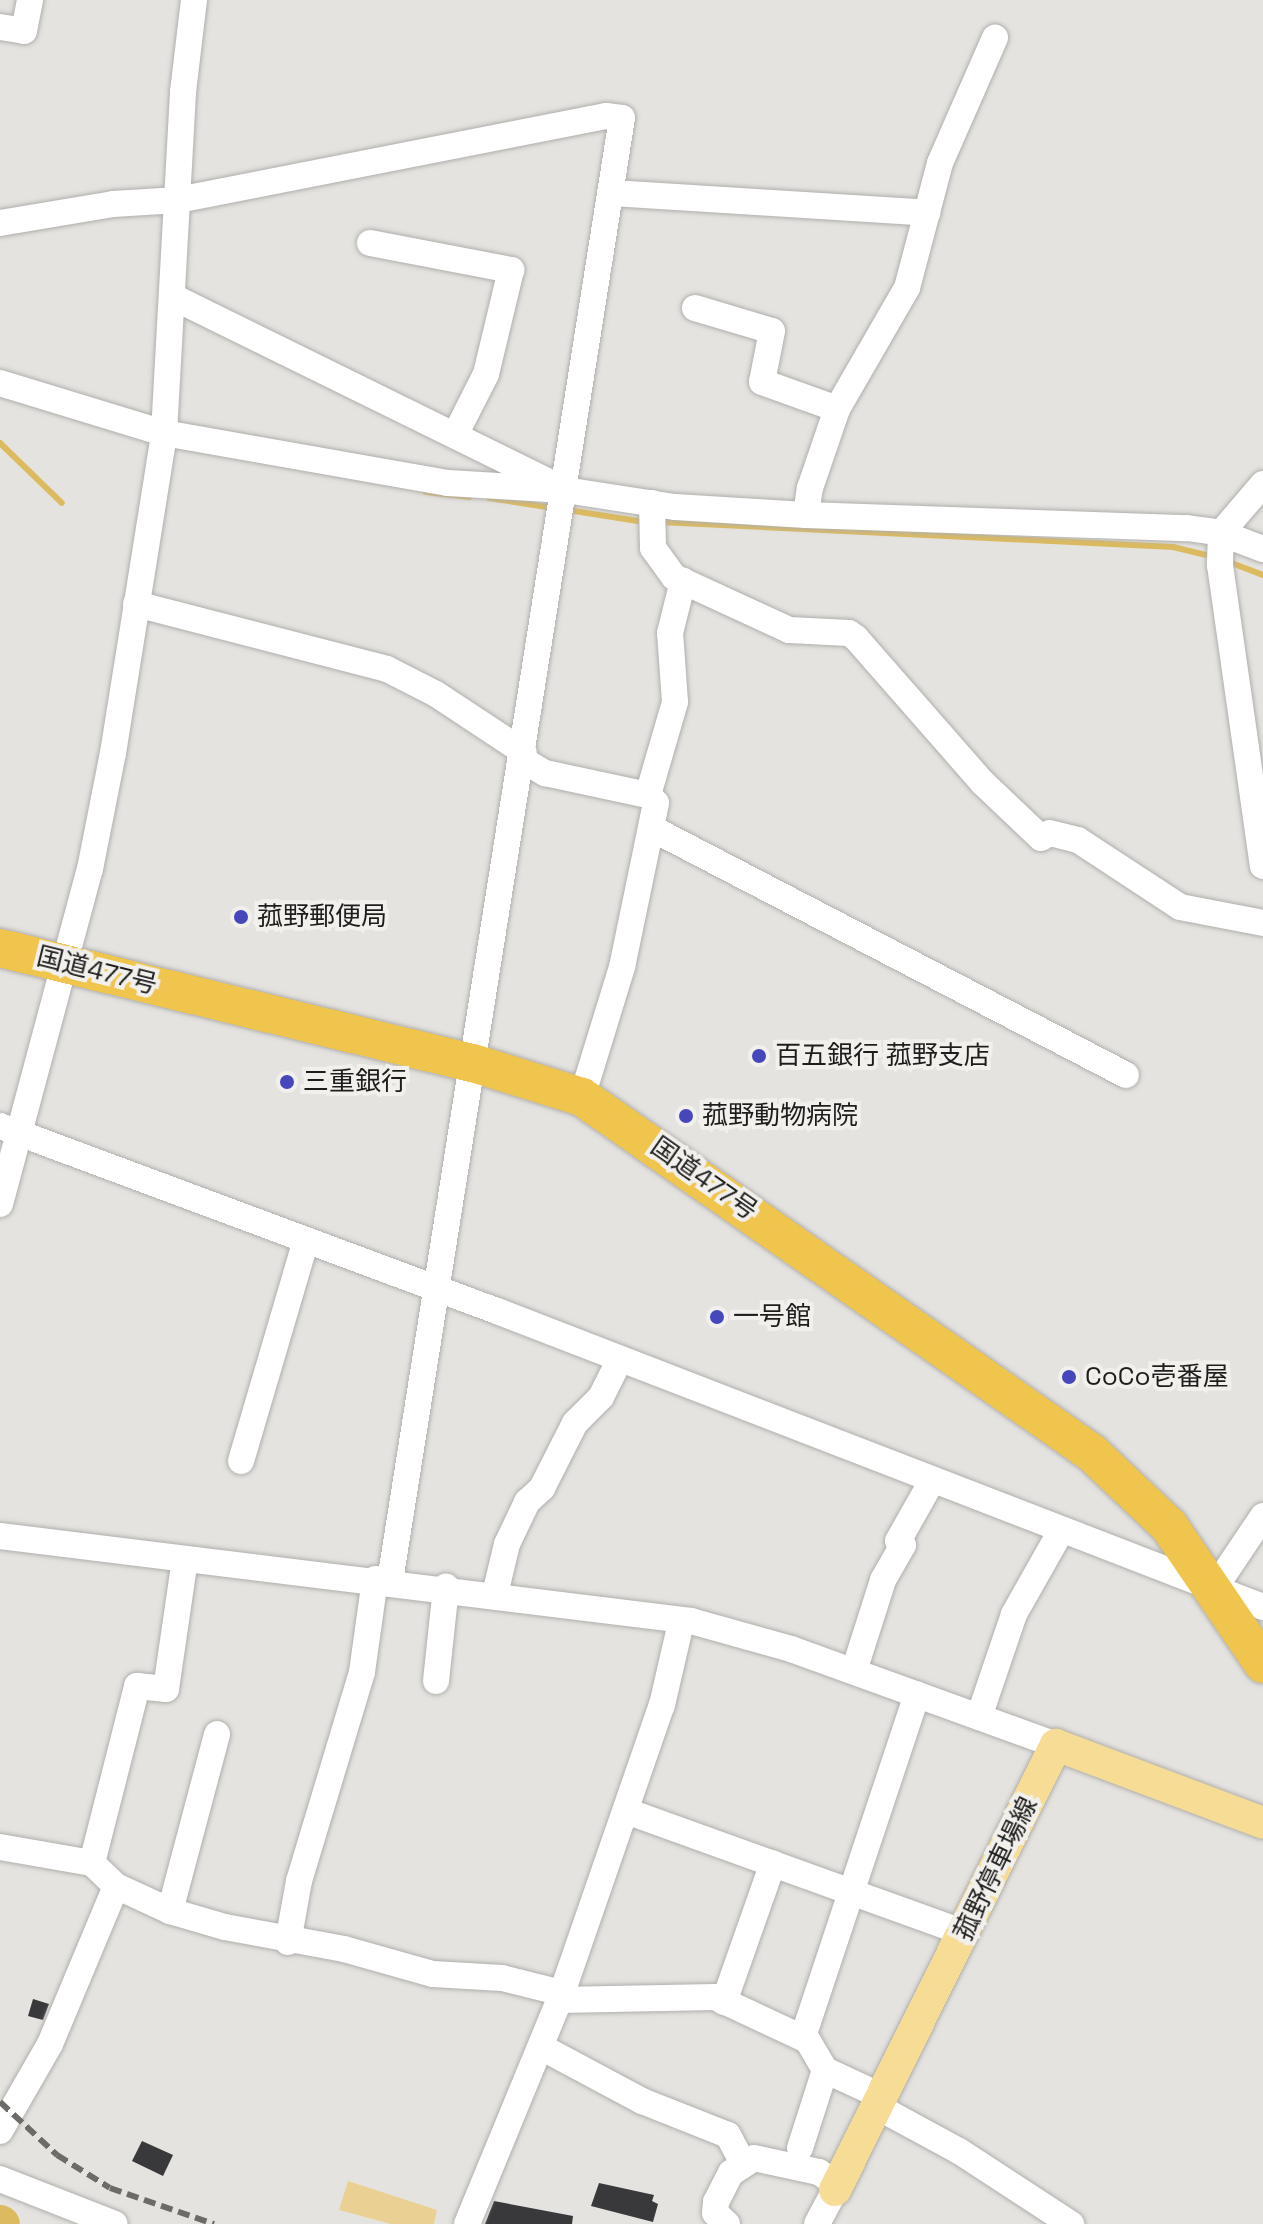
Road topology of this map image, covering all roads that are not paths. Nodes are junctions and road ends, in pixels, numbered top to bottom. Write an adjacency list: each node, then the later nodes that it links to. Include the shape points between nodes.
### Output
1 (30, 0): 3 (street, via 24,31)
2 (194, 0): 6 (street)
3 (0, 27)
4 (995, 38): 7 (street, via 940,163)
5 (613, 193): 6 (street, via 622,118 606,116); 7 (street); 17 (street)
6 (178, 200): 8 (street, via 113,204); 10 (street)
7 (927, 213): 13 (street, via 907,288)
8 (0, 223)
9 (370, 243): 15 (street, via 511,270 486,374)
10 (175, 298): 14 (street); 15 (street)
11 (695, 308): 13 (street, via 772,331 762,382)
12 (0, 383): 14 (street)
13 (837, 409): 18 (street)
14 (164, 433): 17 (street, via 448,483); 23 (street)
15 (455, 435): 17 (street)
16 (1263, 484): 20 (street)
17 (565, 493): 19 (street); 24 (street)
18 (806, 515): 19 (street); 20 (street)
19 (651, 516): 22 (street, via 659,560)
20 (1220, 548): 21 (street); 27 (street)
21 (1263, 549)
22 (683, 581): 25 (street, via 670,633 675,702); 28 (street, via 789,630 849,633 982,782 1041,838 1050,833 1078,840 1180,907)
23 (136, 604): 24 (street, via 387,669 436,694); 30 (street, via 100,827)
24 (524, 756): 25 (street, via 545,773); 31 (street)
25 (648, 795): 26 (street, via 656,803)
26 (653, 829): 32 (street); 33 (street, via 618,982)
27 (1263, 866)
28 (1263, 923)
29 (0, 948): 30 (highway, 国道477号)
30 (65, 963): 31 (highway, 国道477号); 34 (street)
31 (473, 1063): 33 (highway, 国道477号); 37 (street)
32 (1126, 1075)
33 (582, 1097): 47 (highway, 国道477号, via 1092,1453 1169,1526)
34 (8, 1129): 35 (street); 36 (street)
35 (0, 1204)
36 (305, 1243): 37 (street); 39 (street)
37 (438, 1291): 38 (street); 45 (street)
38 (620, 1359): 40 (street); 48 (street, via 601,1397 575,1423 542,1488 527,1502 507,1544)
39 (241, 1461)
40 (932, 1481): 42 (street); 52 (street, via 898,1541 903,1545 883,1580)
41 (1263, 1516): 47 (street)
42 (1061, 1531): 47 (street); 55 (street, via 1014,1614)
43 (0, 1536): 44 (street)
44 (185, 1559): 45 (street); 61 (street, via 166,1689 137,1686)
45 (383, 1580): 46 (street); 67 (street, via 362,1672 299,1881)
46 (446, 1587): 48 (street); 53 (street)
47 (1214, 1589): 49 (street); 51 (highway, 国道477号)
48 (495, 1594): 50 (street)
49 (1263, 1607)
50 (681, 1623): 52 (street, via 735,1631); 58 (street, via 662,1705)
51 (1263, 1664)
52 (854, 1671): 54 (street)
53 (436, 1681)
54 (917, 1694): 55 (street); 64 (street)
55 (979, 1717): 57 (street)
56 (217, 1734): 65 (street)
57 (1056, 1745): 59 (main road); 66 (main road, 菰野停車場線)
58 (626, 1811): 62 (street); 68 (street)
59 (1263, 1823)
60 (0, 1847): 61 (street)
61 (92, 1863): 63 (street)
62 (773, 1863): 64 (street); 69 (street)
63 (116, 1886): 65 (street); 74 (street, via 50,2044)
64 (854, 1892): 66 (street); 70 (street)
65 (170, 1911): 67 (street)
66 (964, 1933): 73 (main road, 菰野停車場線)
67 (288, 1942): 68 (street, via 344,1949 433,1974 502,1978)
68 (560, 1996): 69 (street, via 645,2000 663,1995); 71 (street)
69 (724, 2002): 70 (street)
70 (806, 2037): 72 (street)
71 (541, 2047): 76 (street, via 642,2101 728,2135); 81 (street, via 521,2096 515,2097)
72 (825, 2070): 73 (street); 75 (street)
73 (878, 2101): 78 (main road, 菰野停車場線); 83 (street)
74 (0, 2131)
75 (800, 2148)
76 (742, 2161): 78 (street, via 754,2158 819,2172); 79 (street, via 731,2173)
77 (0, 2179): 80 (street)
78 (835, 2190): 82 (street)
79 (715, 2220)
80 (115, 2224)
81 (467, 2224)
82 (817, 2224)
83 (1071, 2224)

